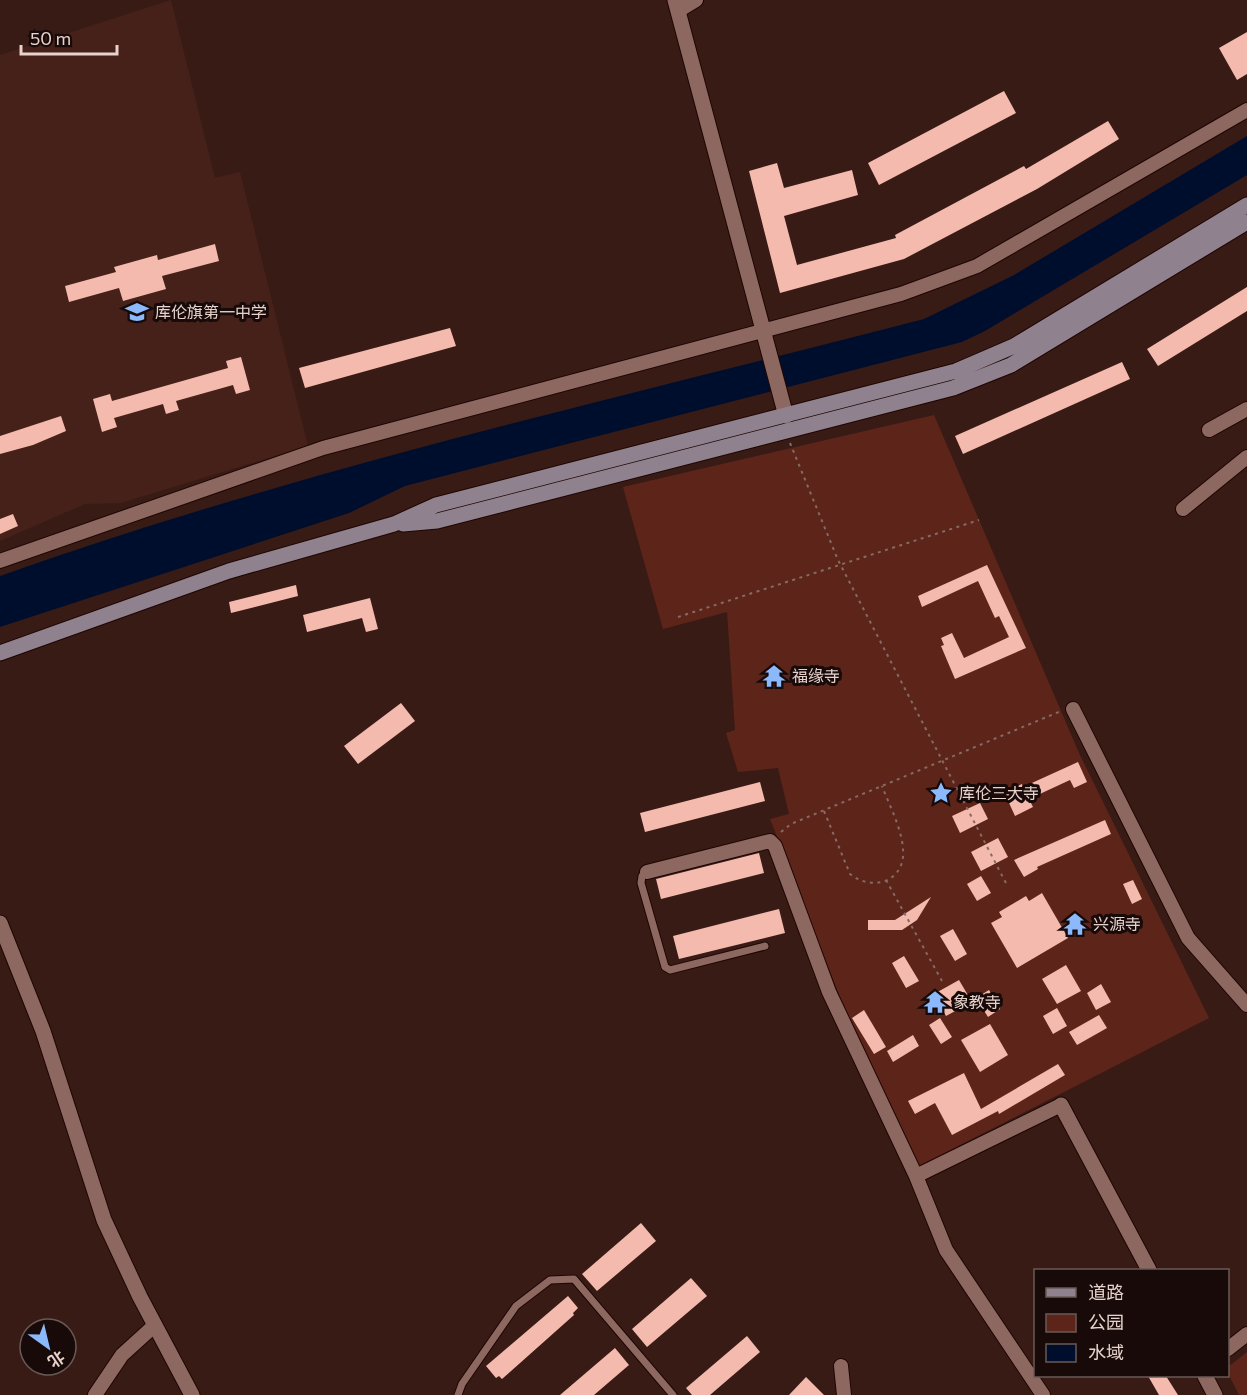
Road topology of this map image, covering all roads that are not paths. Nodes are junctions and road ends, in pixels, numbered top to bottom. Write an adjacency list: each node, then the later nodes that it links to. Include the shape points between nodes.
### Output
1 (696, 0): 2 (street)
2 (676, 5): 6 (street)
3 (1247, 110): 6 (street, via 977,266 901,294)
4 (1247, 205): 8 (main road, via 1107,292 990,358 956,371)
5 (1247, 222): 12 (main road, via 1011,365 953,388 437,521)
6 (764, 331): 8 (street); 13 (street, via 323,448)
7 (1247, 409): 9 (street)
8 (786, 416): 12 (main road, via 436,505)
9 (1209, 430)
10 (1247, 457): 11 (street)
11 (1183, 508)
12 (394, 525): 14 (main road, via 229,571)
13 (0, 561)
14 (0, 653)
15 (1073, 709): 19 (street, via 1188,938)
16 (647, 872): 18 (lane, via 641,884 665,967 670,970); 21 (street, via 770,841 775,846 829,992)
17 (0, 923): 23 (street, via 43,1031 104,1220)
18 (765, 946)
19 (1247, 1005)
20 (1061, 1105): 21 (street); 22 (street)
21 (916, 1176): 33 (street, via 946,1250)
22 (1148, 1269)
23 (154, 1325): 28 (street, via 122,1355); 29 (street)
24 (1247, 1334): 25 (street)
25 (1229, 1348)
26 (841, 1366): 32 (street)
27 (1206, 1377): 34 (street)
28 (95, 1395)
29 (192, 1395)
30 (458, 1395): 31 (lane, via 516,1306 550,1280 574,1280)
31 (673, 1395)
32 (844, 1395)
33 (1043, 1395)
34 (1215, 1395)

